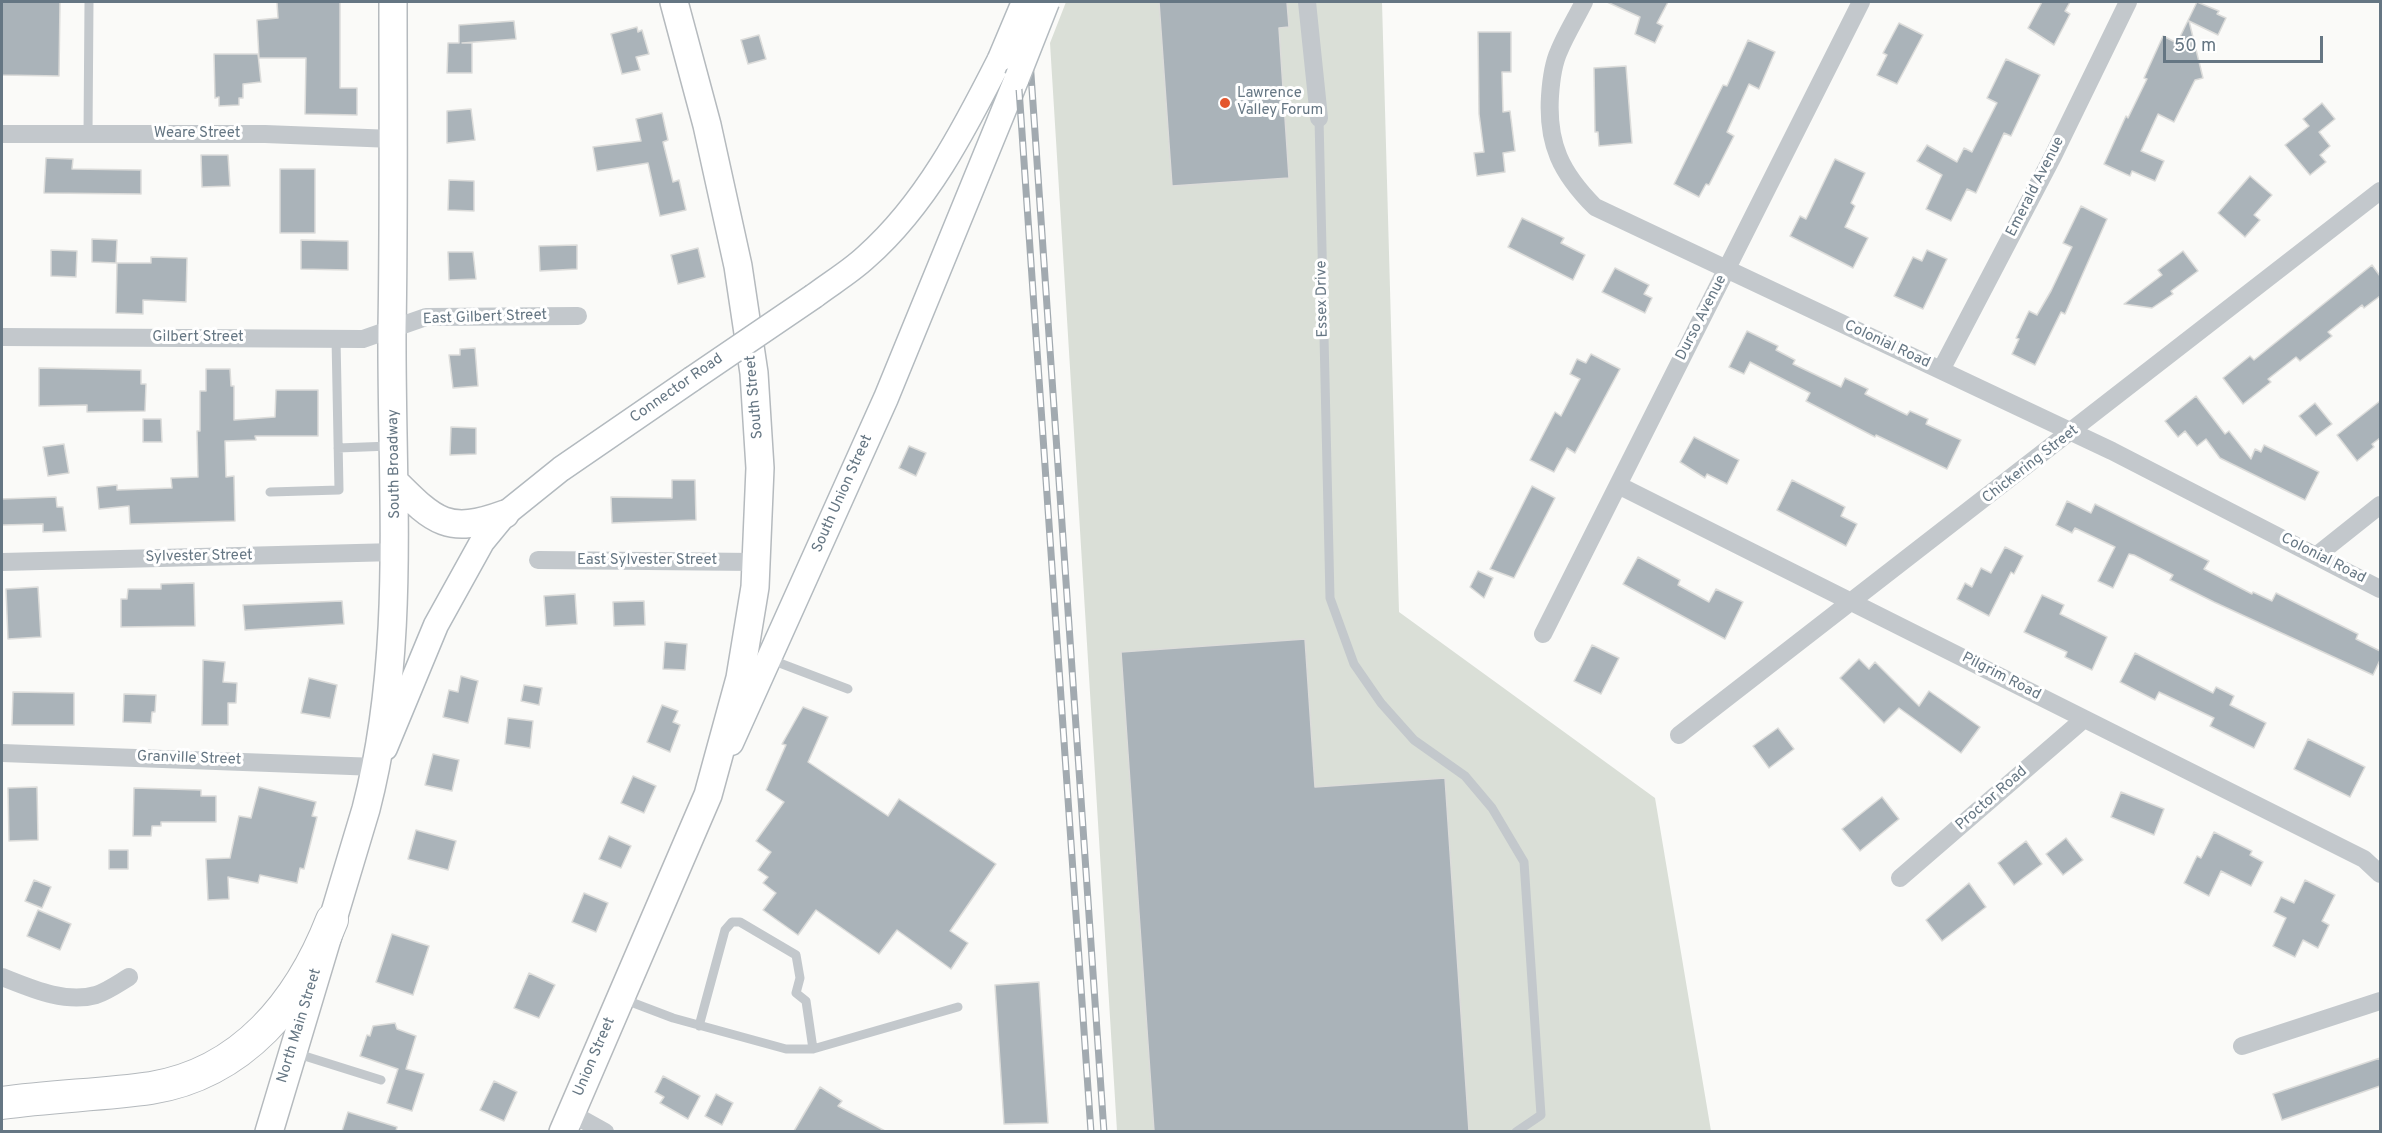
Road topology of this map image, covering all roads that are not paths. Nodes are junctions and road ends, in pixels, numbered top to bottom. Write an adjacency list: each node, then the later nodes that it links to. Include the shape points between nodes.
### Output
1 (89, 2): 12 (lane)
2 (393, 2): 13 (main road, South Broadway)
3 (674, 2): 33 (main road, South Street, via 707,126 751,351 760,468)
4 (1024, 2): 28 (main road, Connector Road, bridge, via 956,145 908,213 866,258 561,469)
5 (1047, 2): 37 (main road, South Union Street, bridge, via 891,388)
6 (1307, 2): 10 (street, Essex Drive)
7 (1584, 2): 15 (street, Colonial Road, via 1558,53 1551,81 1549,117 1555,151 1573,184 1594,207)
8 (1861, 2): 15 (street, Durso Avenue)
9 (2128, 2): 20 (street, Emerald Avenue)
10 (1319, 118): 61 (lane, Essex Drive, via 1330,598 1354,664 1381,703 1414,740 1465,776 1492,808 1524,862 1540,1115)
11 (2, 134): 12 (street, Weare Street)
12 (88, 134): 13 (street, Weare Street)
13 (393, 139): 17 (main road, South Broadway)
14 (2380, 191): 21 (street, Chickering Street)
15 (1726, 269): 20 (street, Colonial Road); 25 (street, Durso Avenue)
16 (578, 316): 17 (street, East Gilbert Street, via 426,317)
17 (392, 328): 19 (street, Gilbert Street, via 363,339); 22 (main road, South Broadway)
18 (2, 337): 19 (street, Gilbert Street)
19 (336, 338): 23 (lane)
20 (1941, 370): 21 (street, Colonial Road)
21 (2073, 432): 30 (street, Colonial Road); 35 (street, Chickering Street)
22 (395, 446): 23 (lane); 24 (main road, South Broadway)
23 (338, 448): 26 (lane, via 339,490)
24 (395, 482): 28 (main road, via 426,514 441,521 478,524); 29 (main road, South Broadway)
25 (1618, 485): 35 (street, Pilgrim Road); 36 (street, Durso Avenue)
26 (270, 492)
27 (2380, 505): 30 (street)
28 (505, 514): 42 (main road, Connector Road, via 482,542 436,625)
29 (396, 552): 32 (street, Sylvester Street); 42 (main road, South Broadway, via 393,629)
30 (2316, 556): 34 (street, Colonial Road)
31 (538, 560): 33 (street, East Sylvester Street)
32 (2, 562)
33 (756, 562): 43 (main road, South Street, via 740,678)
34 (2380, 589)
35 (1852, 603): 39 (street, Pilgrim Road); 40 (street, Chickering Street)
36 (1543, 634)
37 (769, 659): 38 (lane); 43 (main road, South Union Street)
38 (848, 689)
39 (2084, 719): 44 (street, Pilgrim Road, via 2364,859); 45 (street, Proctor Road)
40 (1679, 735)
41 (2, 753): 42 (street, Granville Street)
42 (377, 767): 46 (main road, South Broadway)
43 (708, 795): 49 (main road, South Union Street)
44 (2380, 874)
45 (1900, 878)
46 (332, 920): 55 (main road, North Main Street); 57 (highway, via 311,965 278,1015 256,1040 223,1063 153,1088)
47 (129, 977): 48 (street, via 99,994 79,998 52,995)
48 (2, 978)
49 (624, 990): 52 (lane); 58 (main road, Union Street)
50 (2380, 1001): 53 (street)
51 (958, 1007): 54 (lane)
52 (699, 1026): 54 (lane, via 786,1049); 54 (lane, via 725,930 732,922 740,922 796,955 800,978 796,993 806,1001)
53 (2242, 1046)
54 (813, 1049)
55 (293, 1052): 56 (lane); 59 (main road, North Main Street)
56 (381, 1080)
57 (2, 1103)
58 (567, 1122): 60 (street)
59 (269, 1131)
60 (605, 1131)
61 (1516, 1131)

